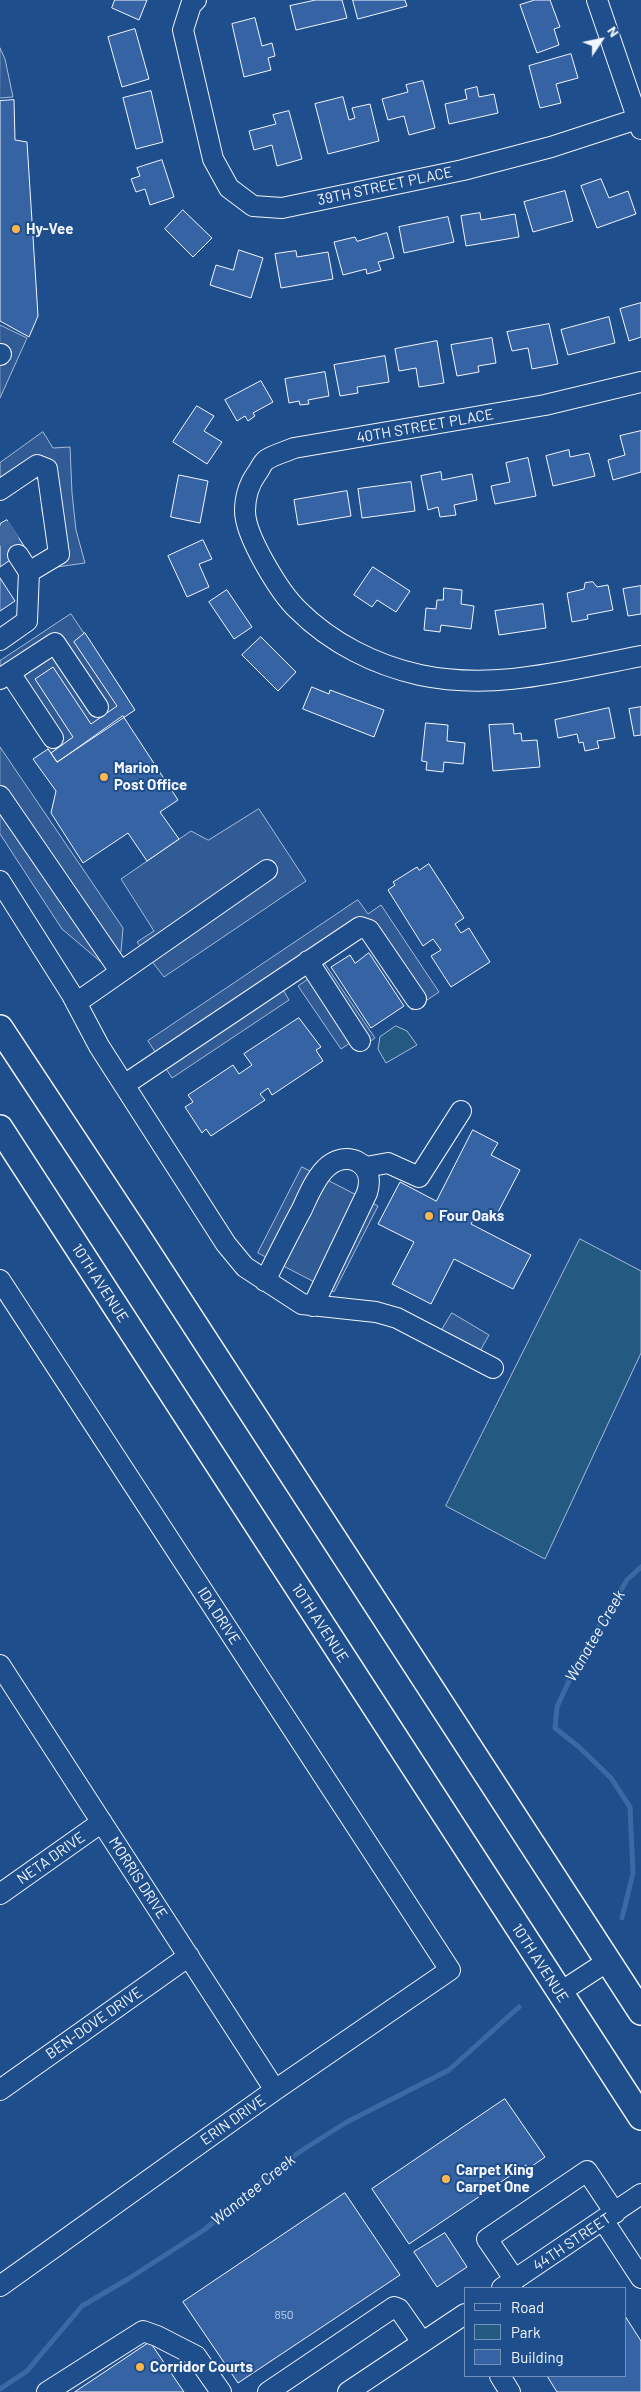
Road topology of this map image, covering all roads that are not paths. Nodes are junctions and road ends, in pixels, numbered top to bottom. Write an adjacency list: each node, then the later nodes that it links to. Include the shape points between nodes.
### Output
1 (196, 0): 3 (street, 39TH STREET PLACE, via 183,30 213,159 229,188 253,206 282,208 489,163)
2 (597, 0): 3 (street)
3 (639, 124)
4 (641, 382): 9 (street, 40TH STREET PLACE, via 545,405 294,448 266,460 249,484 244,513 256,549 275,584 297,610 340,642 378,663 458,682 496,681)
5 (0, 490): 7 (street, via 37,465 47,469 60,554)
6 (18, 555): 7 (street)
7 (29, 572): 8 (street, via 27,621)
8 (0, 640)
9 (641, 656)
10 (5, 676): 11 (street, via 55,643); 12 (street)
11 (98, 706)
12 (53, 738)
13 (0, 796): 17 (street)
14 (267, 870): 17 (street)
15 (0, 881): 19 (street)
16 (308, 961): 18 (street, via 360,928 369,930); 21 (street); 22 (street)
17 (120, 971): 19 (street)
18 (416, 999)
19 (76, 1003): 22 (street)
20 (0, 1028): 36 (main road)
21 (360, 1041)
22 (124, 1085): 27 (street, via 226,1244 244,1266)
23 (461, 1111): 25 (street, via 419,1177 388,1163)
24 (0, 1128): 37 (main road, 10TH AVENUE)
25 (366, 1167): 27 (street, via 353,1160 338,1159 325,1169); 28 (street, via 371,1181 367,1193)
26 (0, 1280): 34 (street, IDA DRIVE)
27 (265, 1281): 28 (street, via 302,1304)
28 (313, 1306): 29 (street, via 376,1312 397,1318)
29 (493, 1368)
30 (0, 1665): 31 (street, MORRIS DRIVE)
31 (7, 1690): 32 (street, MORRIS DRIVE)
32 (102, 1822): 33 (street, NETA DRIVE); 35 (street, MORRIS DRIVE)
33 (0, 1894)
34 (438, 1952): 40 (street, ERIN DRIVE, via 450,1970)
35 (188, 1956): 39 (street, BEN-DOVE DRIVE); 40 (street, MORRIS DRIVE)
36 (608, 1961): 37 (street); 38 (main road)
37 (559, 1993): 41 (main road, 10TH AVENUE)
38 (641, 2012)
39 (0, 2090)
40 (275, 2090): 46 (street, ERIN DRIVE)
41 (641, 2117)
42 (641, 2194): 43 (street, 44TH STREET)
43 (609, 2216): 44 (street); 45 (street, 44TH STREET); 45 (street, via 587,2171 487,2239)
44 (641, 2278)
45 (509, 2284)
46 (0, 2286)
47 (463, 2318): 48 (street)
48 (422, 2342): 52 (street, via 399,2309 394,2307); 53 (street)
49 (501, 2377): 54 (street)
50 (47, 2392): 51 (street, via 143,2331 196,2356)
51 (221, 2392)
52 (268, 2392)
53 (348, 2392)
54 (510, 2392)

